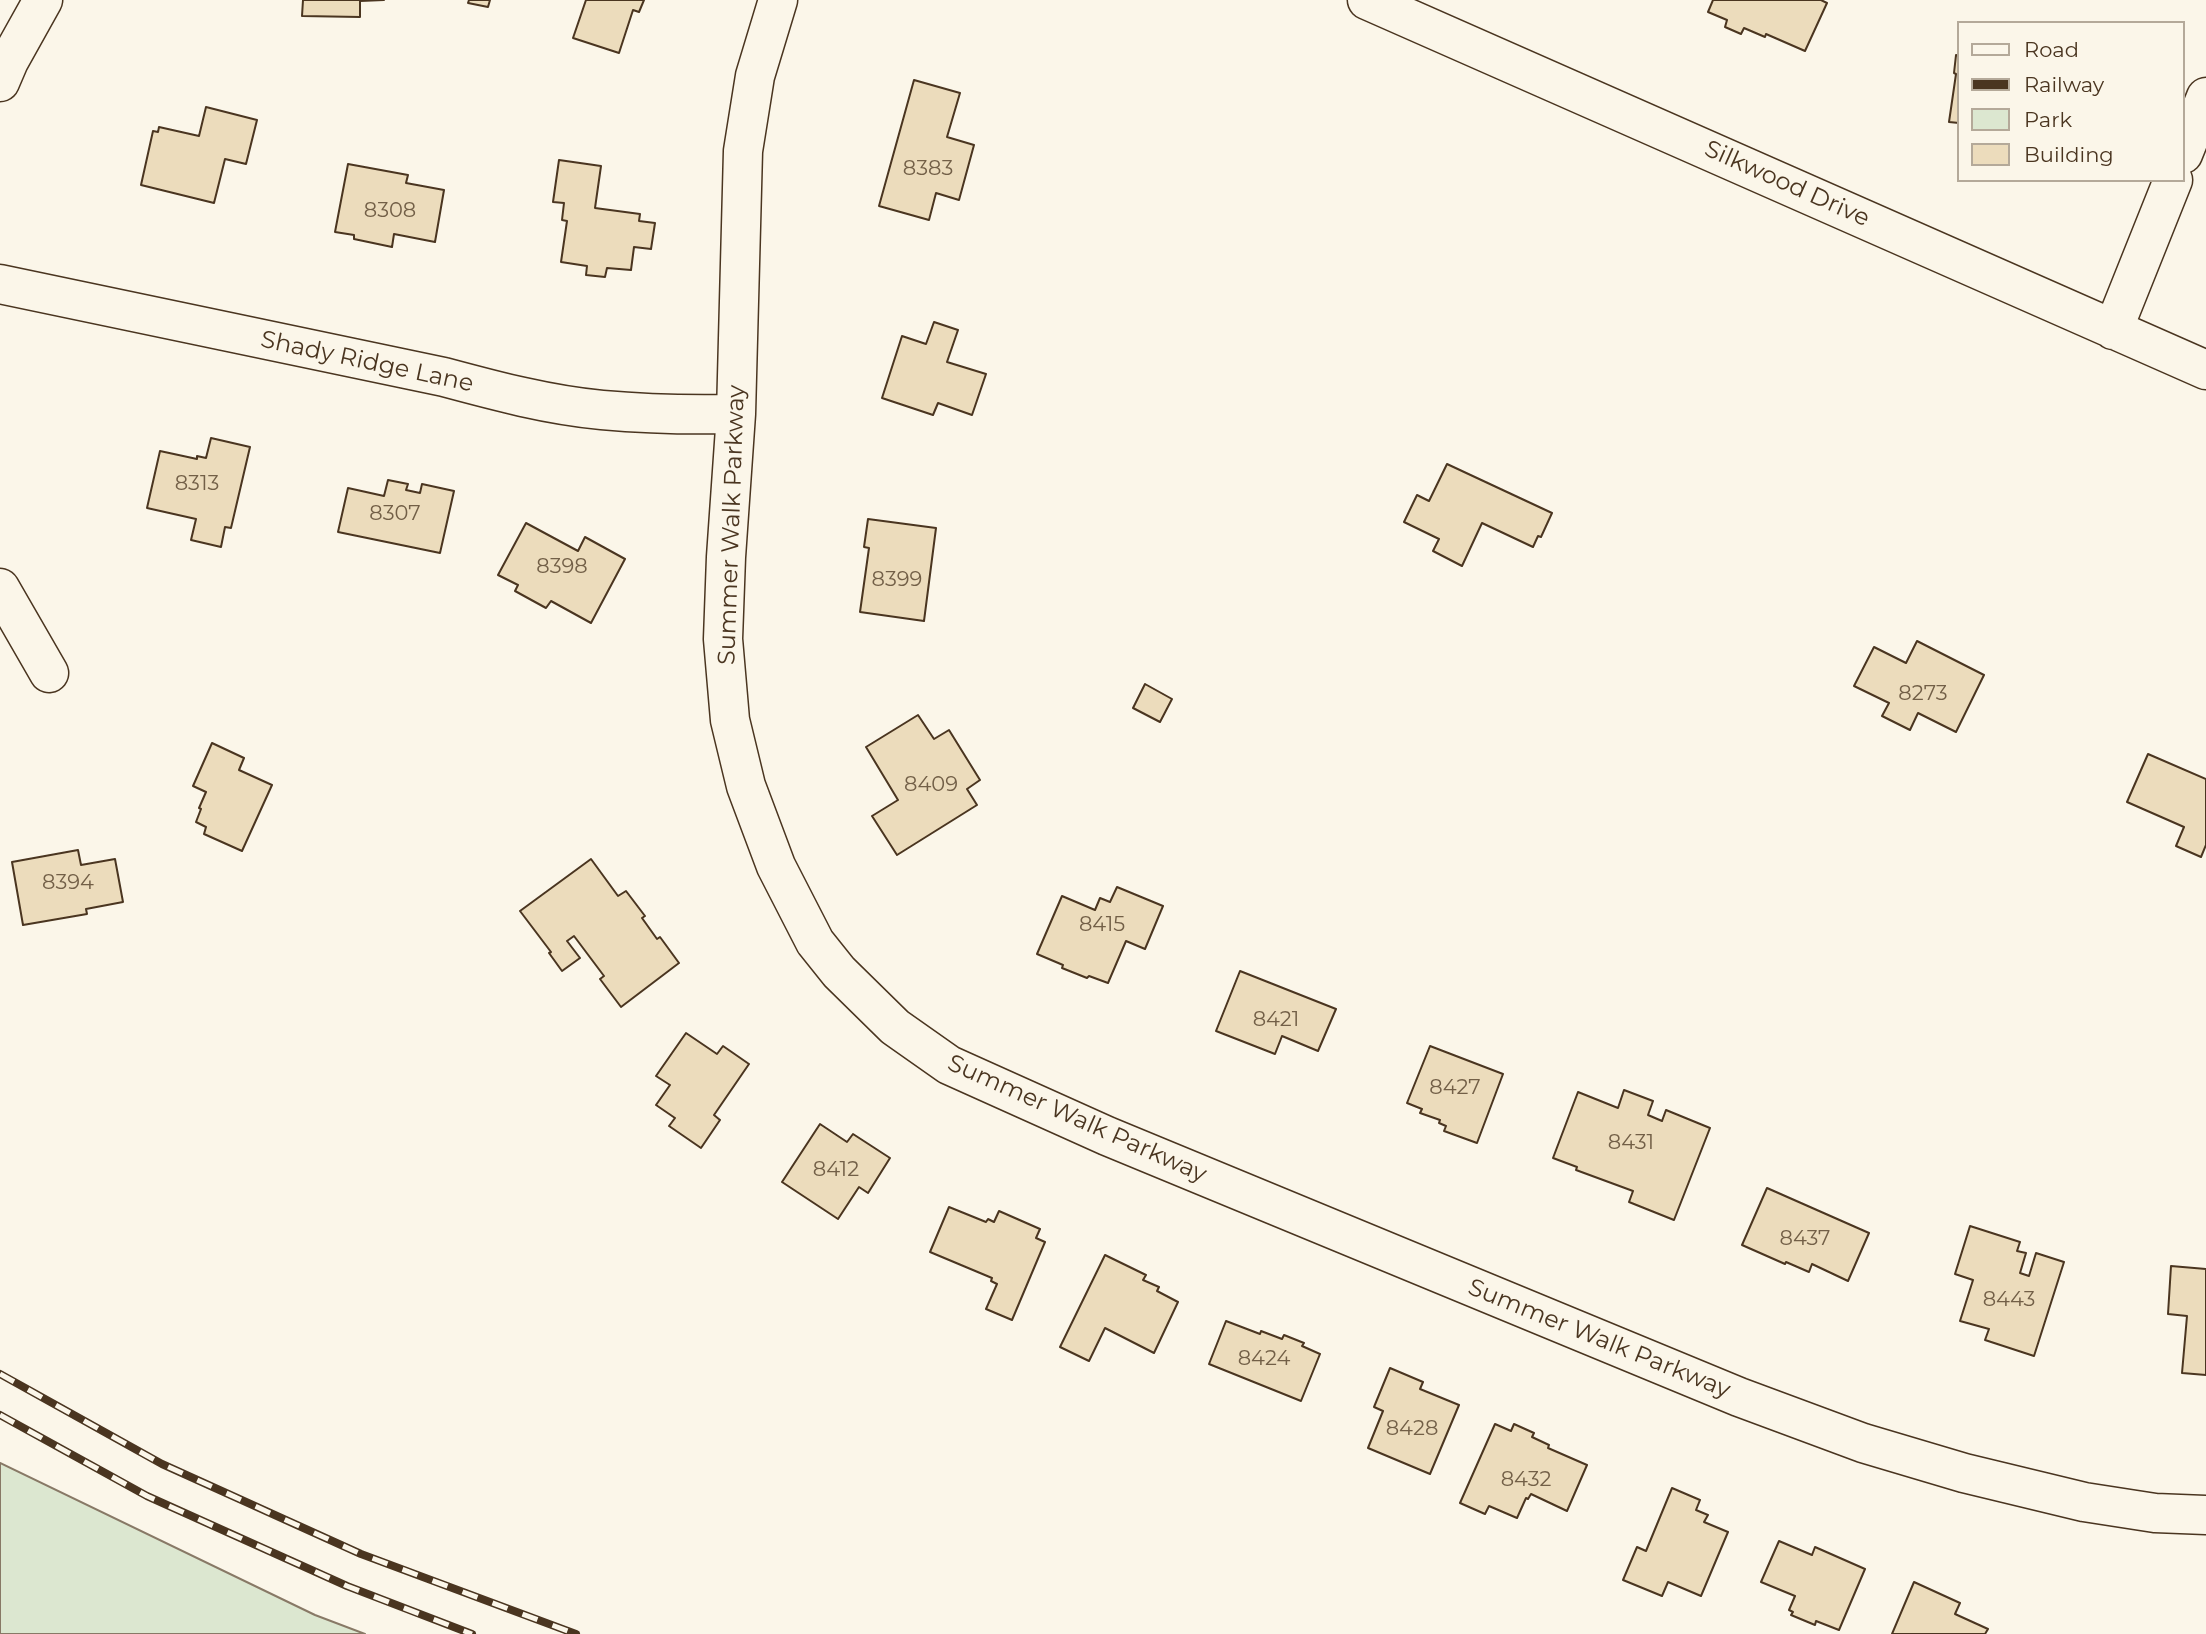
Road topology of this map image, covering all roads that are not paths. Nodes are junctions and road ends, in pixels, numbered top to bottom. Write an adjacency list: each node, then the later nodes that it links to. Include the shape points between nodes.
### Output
1 (43, 0): 4 (street)
2 (778, 0): 11 (street, Summer Walk Parkway, via 755,76 743,151)
3 (1367, 0): 9 (street, Silkwood Drive)
4 (0, 82)
5 (2206, 97): 6 (street)
6 (2185, 149)
7 (2172, 182): 9 (street)
8 (0, 284): 11 (street, Shady Ridge Lane, via 525,397 600,410)
9 (2113, 330): 10 (street, Silkwood Drive)
10 (2206, 370)
11 (736, 414): 14 (street, Summer Walk Parkway, via 723,639 730,720 746,786 775,866 815,942 895,1027 949,1065 1107,1136 1838,1434 1964,1473 2084,1502)
12 (0, 588): 13 (street)
13 (49, 673)
14 (2206, 1516)

